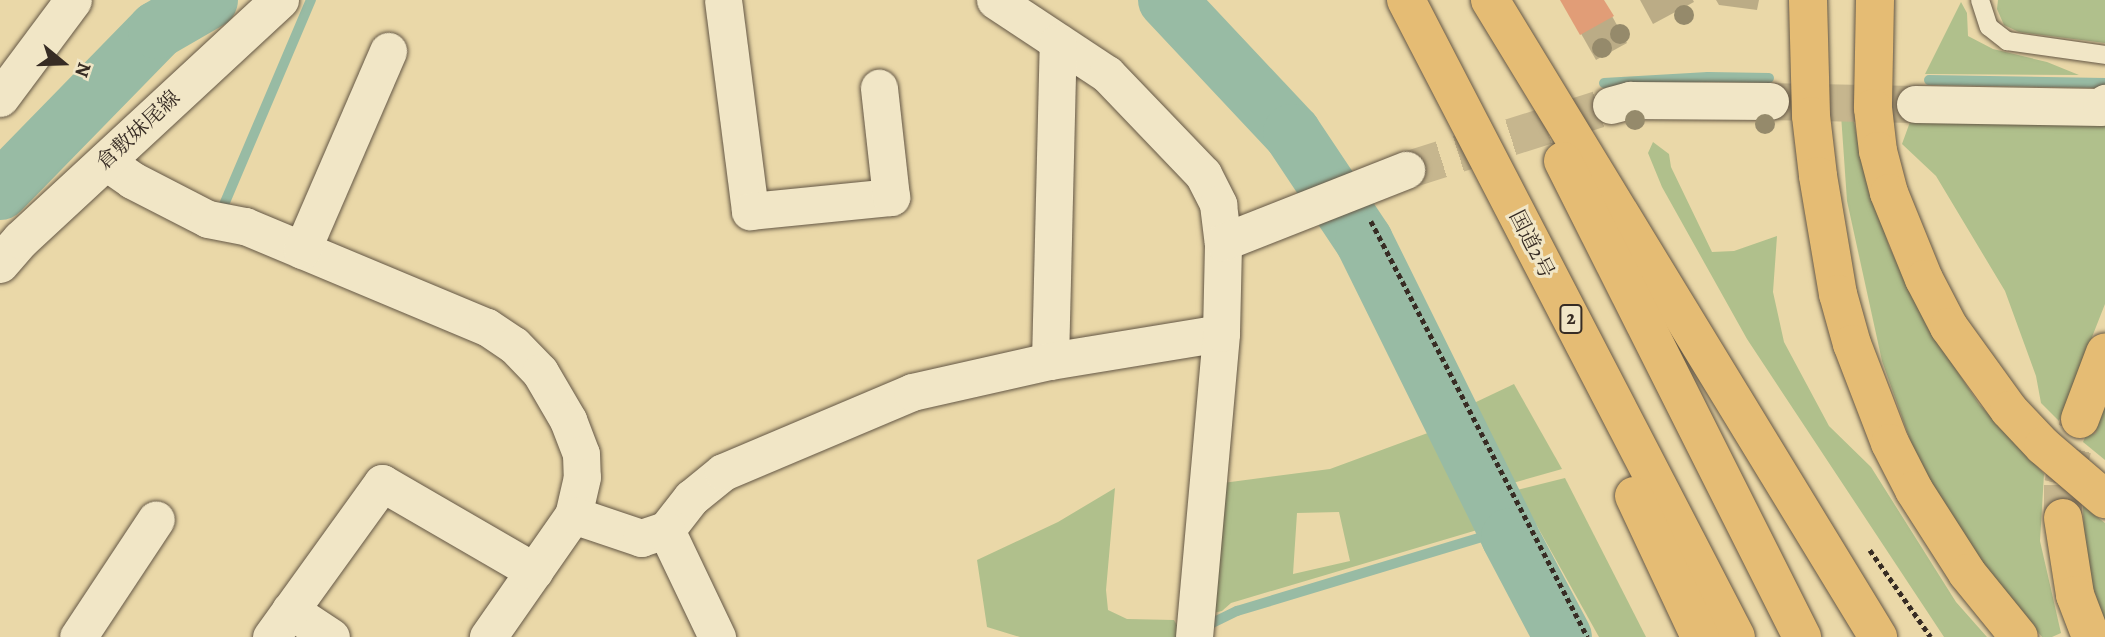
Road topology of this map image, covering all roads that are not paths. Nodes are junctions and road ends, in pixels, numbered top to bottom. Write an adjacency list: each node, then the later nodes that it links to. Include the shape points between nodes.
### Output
1 (73, 0): 17 (street)
2 (280, 0): 22 (main road, 倉敷妹尾線)
3 (723, 0): 16 (street, via 750,211 891,197)
4 (995, 0): 12 (street)
5 (1482, 0): 45 (highway)
6 (1490, 0): 46 (highway)
7 (1808, 0): 13 (highway)
8 (1817, 0): 13 (highway)
9 (1980, 0): 15 (lane, via 1989,27 2007,41)
10 (1406, 2): 43 (highway, via 1461,142); 44 (highway, 国道2号 / 2)
11 (1875, 3): 31 (highway, via 1873,108 1878,151 1889,193 1924,279 1949,327 2010,410 2043,446)
12 (1058, 42): 24 (street, via 1107,74 1203,174 1218,204); 29 (street)
13 (1808, 47): 47 (highway, via 1812,128 1827,239 1838,294 1870,397 1940,533)
14 (388, 51): 25 (street)
15 (2105, 55)
16 (879, 88)
17 (0, 98)
18 (1770, 101): 21 (street, via 1630,100)
19 (2105, 103): 20 (street, via 2101,107)
20 (1915, 104)
21 (1611, 105)
22 (105, 161): 25 (street, via 208,219 245,226); 26 (main road, 倉敷妹尾線)
23 (1406, 170): 24 (street)
24 (1223, 242): 27 (street)
25 (302, 250): 32 (street, via 487,327 514,345 540,372 568,420 581,454 582,477)
26 (0, 264)
27 (1221, 333): 29 (street); 38 (street)
28 (2105, 353): 30 (highway)
29 (1050, 361): 35 (street, via 912,392 723,472 691,498)
30 (2080, 419)
31 (2105, 499)
32 (573, 516): 35 (street, via 641,538); 36 (street)
33 (2063, 518): 48 (highway, via 2075,595)
34 (156, 519): 39 (street)
35 (666, 530): 42 (street)
36 (534, 571): 37 (street, via 382,483); 41 (street)
37 (280, 624): 40 (street)
38 (1195, 629)
39 (78, 637)
40 (331, 637)
41 (488, 637)
42 (716, 637)
43 (1700, 637)
44 (1736, 637)
45 (1802, 637)
46 (1878, 637)
47 (2020, 637)
48 (2091, 637)

